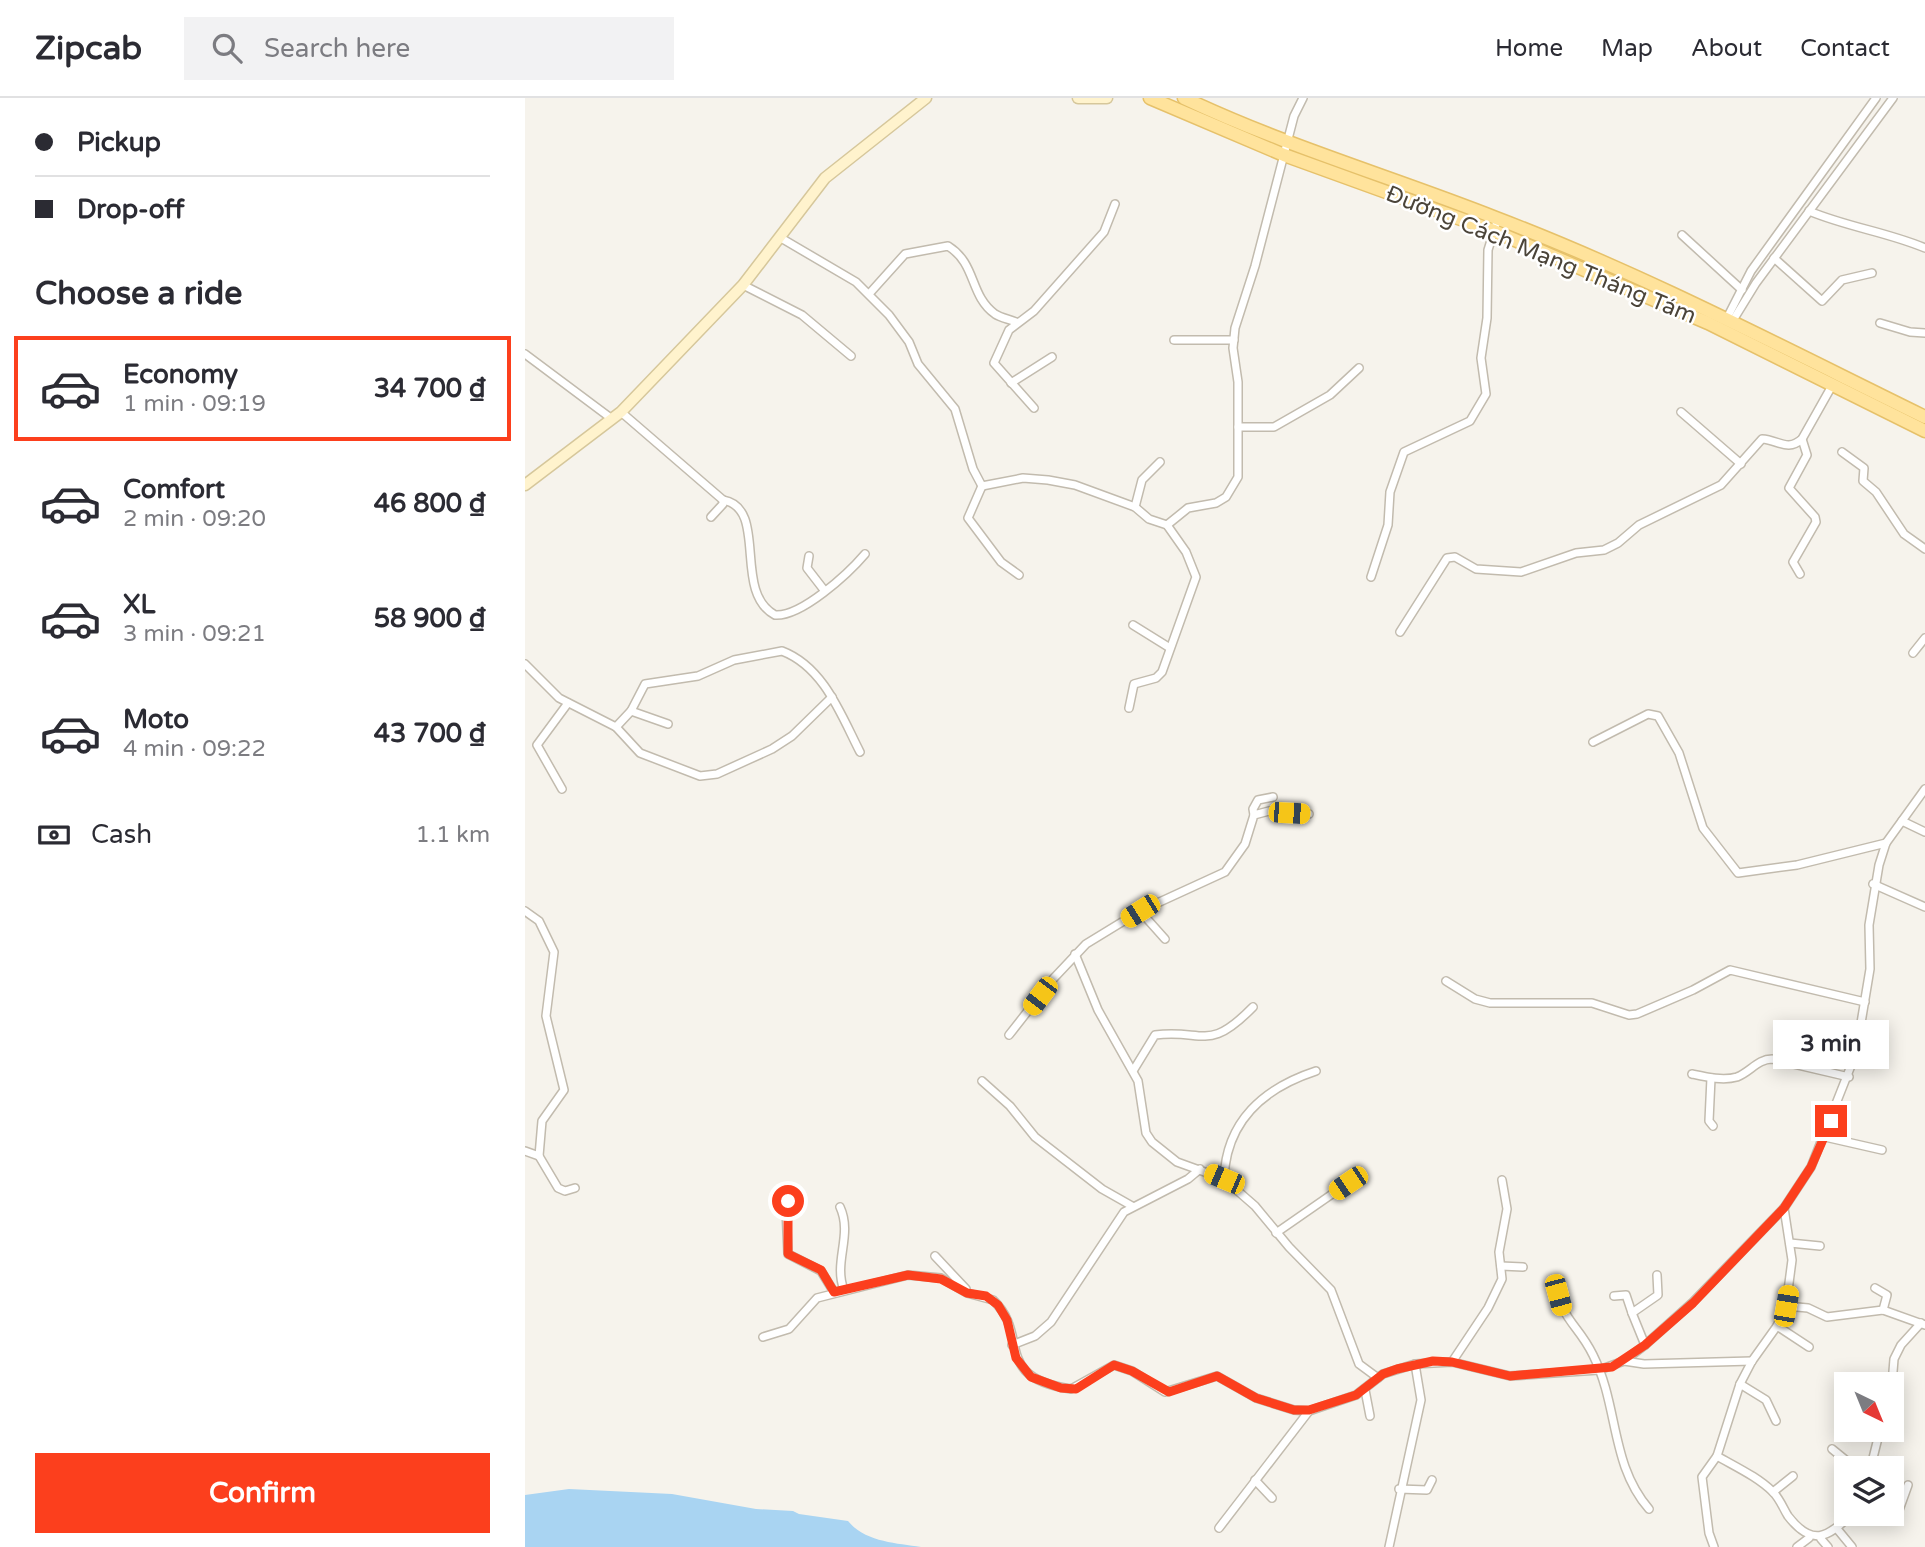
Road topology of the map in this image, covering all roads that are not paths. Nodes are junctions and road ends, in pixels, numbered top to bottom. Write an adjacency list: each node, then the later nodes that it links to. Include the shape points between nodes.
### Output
1 (926, 98): 17 (main road, via 825,178)
2 (1077, 98): 3 (main road)
3 (1107, 98)
4 (1150, 98): 10 (main road, Đường Cách Mạng Tháng Tám)
5 (1184, 98): 10 (main road, Đường Cách Mạng Tháng Tám)
6 (1303, 98): 10 (street)
7 (1876, 98): 9 (street)
8 (1893, 98): 11 (street)
9 (1844, 142): 11 (street); 24 (street)
10 (1285, 149): 14 (main road, Đường Cách Mạng Tháng Tám); 15 (main road, Đường Cách Mạng Tháng Tám); 32 (street)
11 (1854, 150): 13 (street)
12 (1115, 204): 27 (street, via 1104,232 1092,247 1034,311)
13 (1808, 211): 18 (street); 20 (street)
14 (1498, 218): 15 (street); 19 (main road, Đường Cách Mạng Tháng Tám)
15 (1494, 232): 21 (main road, Đường Cách Mạng Tháng Tám); 60 (street, via 1488,250 1481,358 1486,394 1470,421 1404,452 1389,492 1388,525)
16 (1682, 235): 24 (street)
17 (781, 238): 23 (main road); 25 (street)
18 (1925, 248)
19 (1585, 256): 21 (main road); 29 (main road, Đường Cách Mạng Tháng Tám)
20 (1774, 258): 22 (street, via 1822,302 1842,280); 26 (street)
21 (1579, 268): 29 (main road, Đường Cách Mạng Tháng Tám)
22 (1872, 273)
23 (743, 285): 34 (street, via 802,315); 41 (main road)
24 (1742, 287): 26 (street); 29 (street)
25 (869, 294): 27 (street, via 905,254 948,246 968,264 976,291 993,313); 50 (street, via 900,329 918,363 955,409 972,469)
26 (1748, 295): 29 (street)
27 (1016, 322): 38 (street, via 994,363)
28 (1880, 323): 30 (street)
29 (1727, 326): 37 (main road, Đường Cách Mạng Tháng Tám)
30 (1925, 333)
31 (1174, 340): 32 (street)
32 (1234, 340): 43 (street)
33 (525, 354): 41 (street)
34 (851, 356)
35 (1052, 357): 38 (street)
36 (1359, 368): 43 (street, via 1330,395 1274,427)
37 (1835, 380): 42 (main road, Đường Cách Mạng Tháng Tám); 44 (main road, Đường Cách Mạng Tháng Tám); 45 (street)
38 (1011, 383): 39 (street)
39 (1034, 408)
40 (1681, 412): 48 (street)
41 (617, 415): 49 (main road); 51 (street)
42 (1925, 417)
43 (1238, 428): 54 (street, via 1238,477 1233,488 1216,503 1188,508)
44 (1925, 431)
45 (1802, 439): 48 (street, via 1789,447 1762,439); 58 (street, via 1807,455 1789,488 1816,522 1793,562)
46 (1842, 452): 55 (street, via 1864,468 1863,481 1876,492 1904,534)
47 (1160, 462): 52 (street, via 1142,480)
48 (1741, 464): 63 (street, via 1721,485 1639,525 1604,550 1576,553 1521,572 1476,569 1455,557 1447,558)
49 (525, 485)
50 (982, 486): 52 (street, via 1014,479 1048,480); 59 (street, via 968,518 1001,562)
51 (723, 500): 53 (street); 61 (street, via 744,516 759,600 770,612 793,613)
52 (1135, 507): 54 (street)
53 (711, 517)
54 (1167, 526): 65 (street, via 1186,552 1196,577)
55 (1925, 549)
56 (865, 554): 61 (street)
57 (809, 556): 61 (street, via 807,568)
58 (1800, 574)
59 (1019, 575)
60 (1371, 577)
61 (824, 590)
62 (1133, 625): 65 (street)
63 (1400, 632)
64 (1925, 638): 66 (street)
65 (1170, 648): 70 (street, via 1159,676 1134,684)
66 (1913, 653)
67 (525, 664): 69 (street)
68 (832, 697): 71 (street, via 810,669 790,654 774,650 698,676 645,684); 73 (street, via 772,749 709,776 647,757); 75 (street)
69 (568, 704): 73 (street); 76 (street, via 537,745)
70 (1129, 708)
71 (631, 711): 72 (street); 73 (street)
72 (668, 724)
73 (616, 727)
74 (1593, 742): 83 (street, via 1648,715 1658,716 1679,753 1703,828 1738,873 1797,865)
75 (860, 752)
76 (562, 789)
77 (1925, 789): 81 (street)
78 (1273, 797): 80 (street, via 1258,800)
79 (1309, 814): 80 (street, via 1269,811)
80 (1254, 815): 87 (street, via 1245,844 1224,872)
81 (1902, 821): 82 (street); 83 (street)
82 (1925, 832)
83 (1886, 843): 84 (street)
84 (1873, 884): 85 (street); 91 (street)
85 (1925, 907)
86 (525, 911): 104 (street, via 539,921 554,952 546,1016 564,1090 543,1121)
87 (1140, 911): 88 (street); 89 (street)
88 (1165, 939)
89 (1075, 954): 93 (street); 95 (street, via 1098,1010)
90 (1446, 981): 91 (street, via 1490,1003 1592,1003 1629,1015 1730,970)
91 (1865, 1002): 97 (street)
92 (1252, 1007): 95 (street, via 1211,1037 1155,1035)
93 (1009, 1035)
94 (1316, 1071): 106 (street, via 1270,1091 1243,1117 1227,1153)
95 (1133, 1072): 105 (street, via 1152,1142 1177,1162)
96 (1692, 1074): 98 (street)
97 (1849, 1077): 98 (street, via 1766,1059 1739,1076); 101 (street)
98 (1711, 1078): 100 (street)
99 (982, 1081): 111 (street, via 1010,1106 1028,1131 1102,1189)
100 (1713, 1126)
101 (1825, 1137): 102 (street); 113 (street)
102 (1882, 1150)
103 (525, 1151): 104 (street)
104 (538, 1156): 109 (street, via 558,1188)
105 (1200, 1169): 106 (street); 111 (street, via 1156,1197)
106 (1224, 1179): 114 (street, via 1255,1206)
107 (1502, 1180): 118 (street, via 1507,1209)
108 (1348, 1183): 114 (street)
109 (575, 1188)
110 (791, 1193): 124 (street, via 786,1209 788,1254 821,1270)
111 (1132, 1206): 133 (street, via 1051,1322 1035,1336)
112 (840, 1207): 123 (street, via 847,1226 839,1278)
113 (1784, 1208): 115 (street); 134 (street, via 1693,1303)
114 (1276, 1233): 142 (street, via 1331,1290 1359,1364)
115 (1790, 1243): 116 (street); 127 (street)
116 (1820, 1247)
117 (935, 1256): 125 (street)
118 (1501, 1266): 119 (street); 138 (street, via 1499,1289)
119 (1523, 1267)
120 (1657, 1275): 129 (street, via 1658,1295)
121 (1556, 1279): 140 (street, via 1565,1318 1586,1342)
122 (1875, 1288): 128 (street, via 1887,1295)
123 (844, 1290): 124 (street); 125 (street, via 919,1275 941,1279)
124 (834, 1292): 132 (street, via 811,1301 789,1329)
125 (967, 1293): 133 (street, via 986,1296 998,1305 1007,1320)
126 (1614, 1296): 129 (street, via 1626,1295)
127 (1786, 1306): 128 (street, via 1808,1308 1827,1317); 131 (street)
128 (1883, 1310): 130 (street)
129 (1632, 1313): 134 (street)
130 (1923, 1324): 141 (street, via 1901,1345)
131 (1777, 1326): 135 (street); 137 (street)
132 (763, 1337)
133 (1012, 1345): 145 (street, via 1026,1374 1061,1388 1076,1389 1114,1365 1165,1392 1217,1376 1256,1398)
134 (1645, 1345): 136 (street)
135 (1809, 1347)
136 (1624, 1361): 137 (street); 140 (street)
137 (1752, 1361): 143 (street)
138 (1452, 1362): 139 (street); 140 (street, via 1510,1376)
139 (1415, 1364): 142 (street); 155 (street, via 1421,1400)
140 (1599, 1370): 159 (street, via 1624,1470)
141 (1893, 1372)
142 (1378, 1378): 144 (street)
143 (1741, 1384): 147 (street, via 1766,1400); 149 (street)
144 (1365, 1390): 145 (street); 146 (street)
145 (1309, 1410): 152 (street)
146 (1370, 1416)
147 (1776, 1421)
148 (1832, 1449): 150 (street)
149 (1717, 1456): 156 (street); 166 (street, via 1701,1482)
150 (1841, 1456)
151 (1793, 1476): 156 (street)
152 (1255, 1480): 158 (street); 161 (street)
153 (1432, 1480): 155 (street, via 1423,1492)
154 (1908, 1486): 157 (street)
155 (1399, 1489): 165 (street)
156 (1773, 1492): 163 (street)
157 (1904, 1497)
158 (1272, 1499)
159 (1649, 1509)
160 (1840, 1526): 162 (street)
161 (1219, 1528)
162 (1837, 1530): 164 (street); 169 (street)
163 (1809, 1538): 164 (street); 167 (street)
164 (1821, 1539): 168 (street)
165 (1389, 1547)
166 (1714, 1547)
167 (1797, 1547)
168 (1828, 1547)
169 (1851, 1547)

